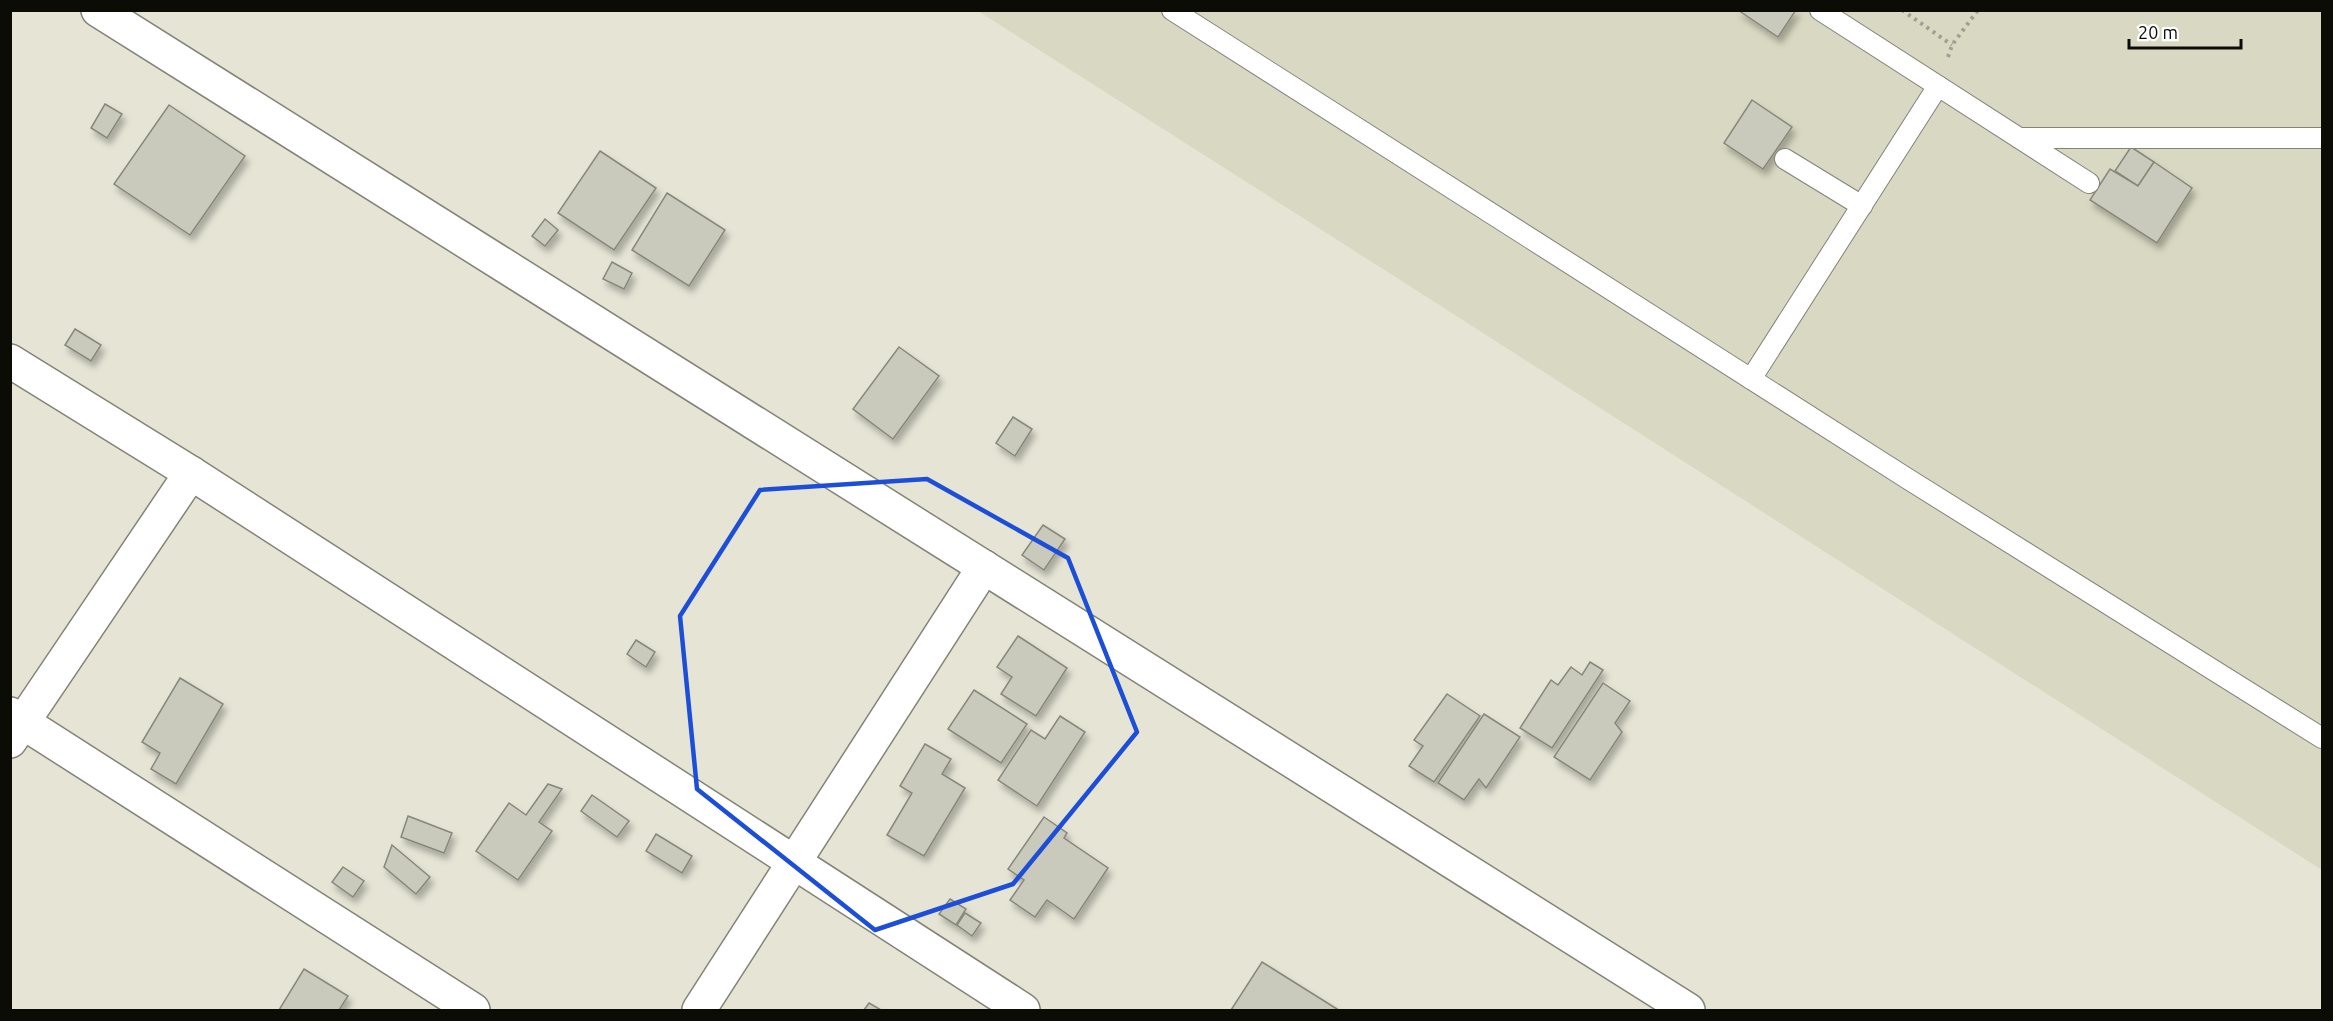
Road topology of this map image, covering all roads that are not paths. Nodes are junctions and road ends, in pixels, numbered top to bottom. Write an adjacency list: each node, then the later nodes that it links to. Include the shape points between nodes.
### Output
1 (98, 10): 13 (street)
2 (1172, 10): 11 (lane)
3 (1820, 10): 4 (lane)
4 (1938, 86): 5 (lane); 9 (lane)
5 (2019, 138): 6 (lane); 8 (lane)
6 (2322, 138)
7 (1785, 159): 9 (lane)
8 (2089, 183)
9 (1862, 206): 11 (lane)
10 (10, 361): 12 (street)
11 (1751, 379): 15 (lane)
12 (191, 473): 14 (street); 16 (street)
13 (984, 567): 16 (street); 20 (street)
14 (15, 726): 17 (street)
15 (2322, 738)
16 (794, 862): 18 (street); 19 (street)
17 (472, 1011)
18 (699, 1011)
19 (1023, 1011)
20 (1688, 1011)

